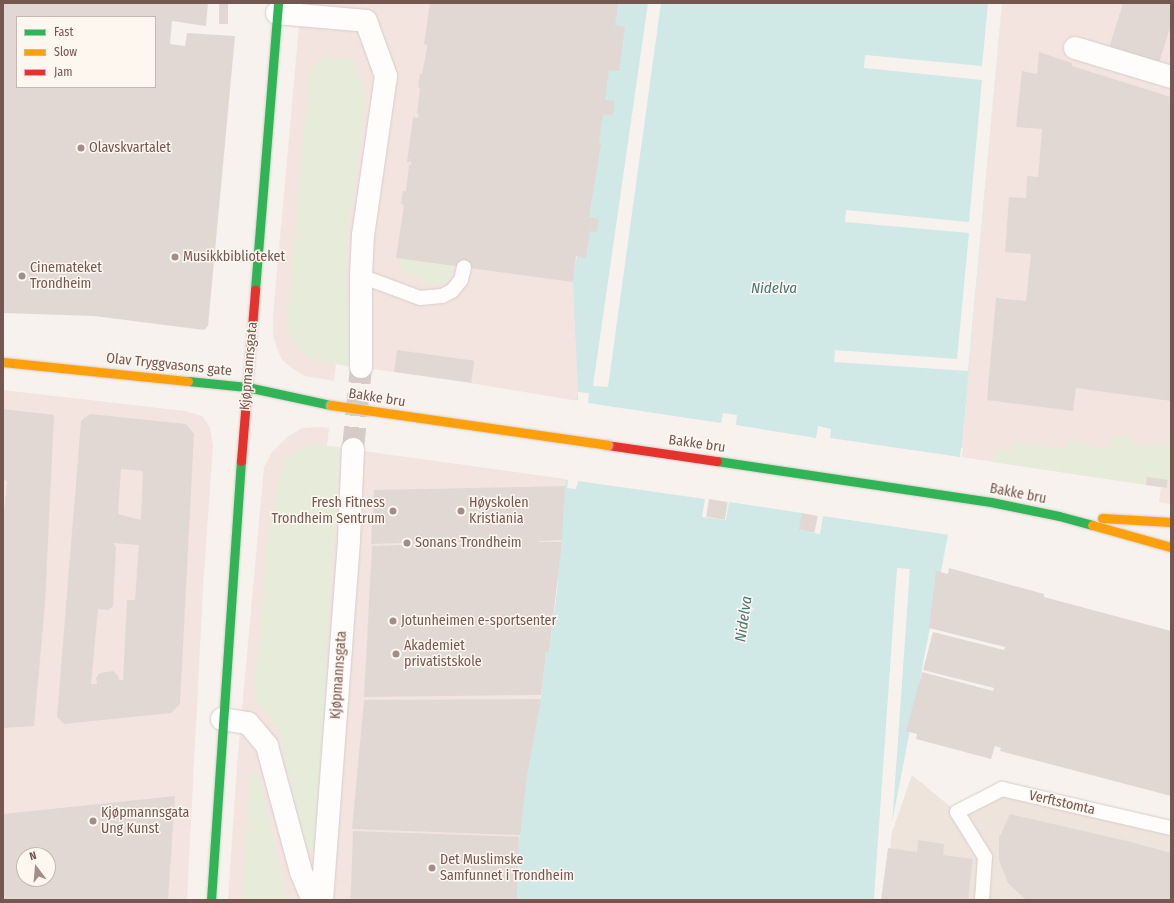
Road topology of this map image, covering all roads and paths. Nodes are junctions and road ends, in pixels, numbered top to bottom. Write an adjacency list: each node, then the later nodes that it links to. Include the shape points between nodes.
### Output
1 (277, 8): 5 (street, Kjøpmannsgata, via 366,21 386,76 363,235); 8 (main road, Kjøpmannsgata)
2 (1075, 48): 3 (street)
3 (1171, 78)
4 (464, 267): 5 (lane, via 461,280 452,291 442,296 420,298)
5 (361, 276): 7 (street, Kjøpmannsgata)
6 (3, 362): 8 (main road, Olav Tryggvasons gate)
7 (361, 367)
8 (247, 387): 9 (main road, Olav Tryggvasons gate); 14 (main road, Kjøpmannsgata)
9 (331, 405): 11 (main road, Bakke bru, bridge, via 984,501)
10 (353, 450): 18 (street, Kjøpmannsgata, via 349,538)
11 (1059, 516): 12 (main road); 13 (main road)
12 (1171, 522)
13 (1171, 547)
14 (222, 719): 16 (main road, Kjøpmannsgata); 17 (street, via 248,723 267,746 301,872)
15 (1171, 828): 19 (lane, Verftstomta, via 1002,790 957,812 985,858)
16 (211, 900)
17 (313, 900)
18 (322, 900)
19 (982, 900)

